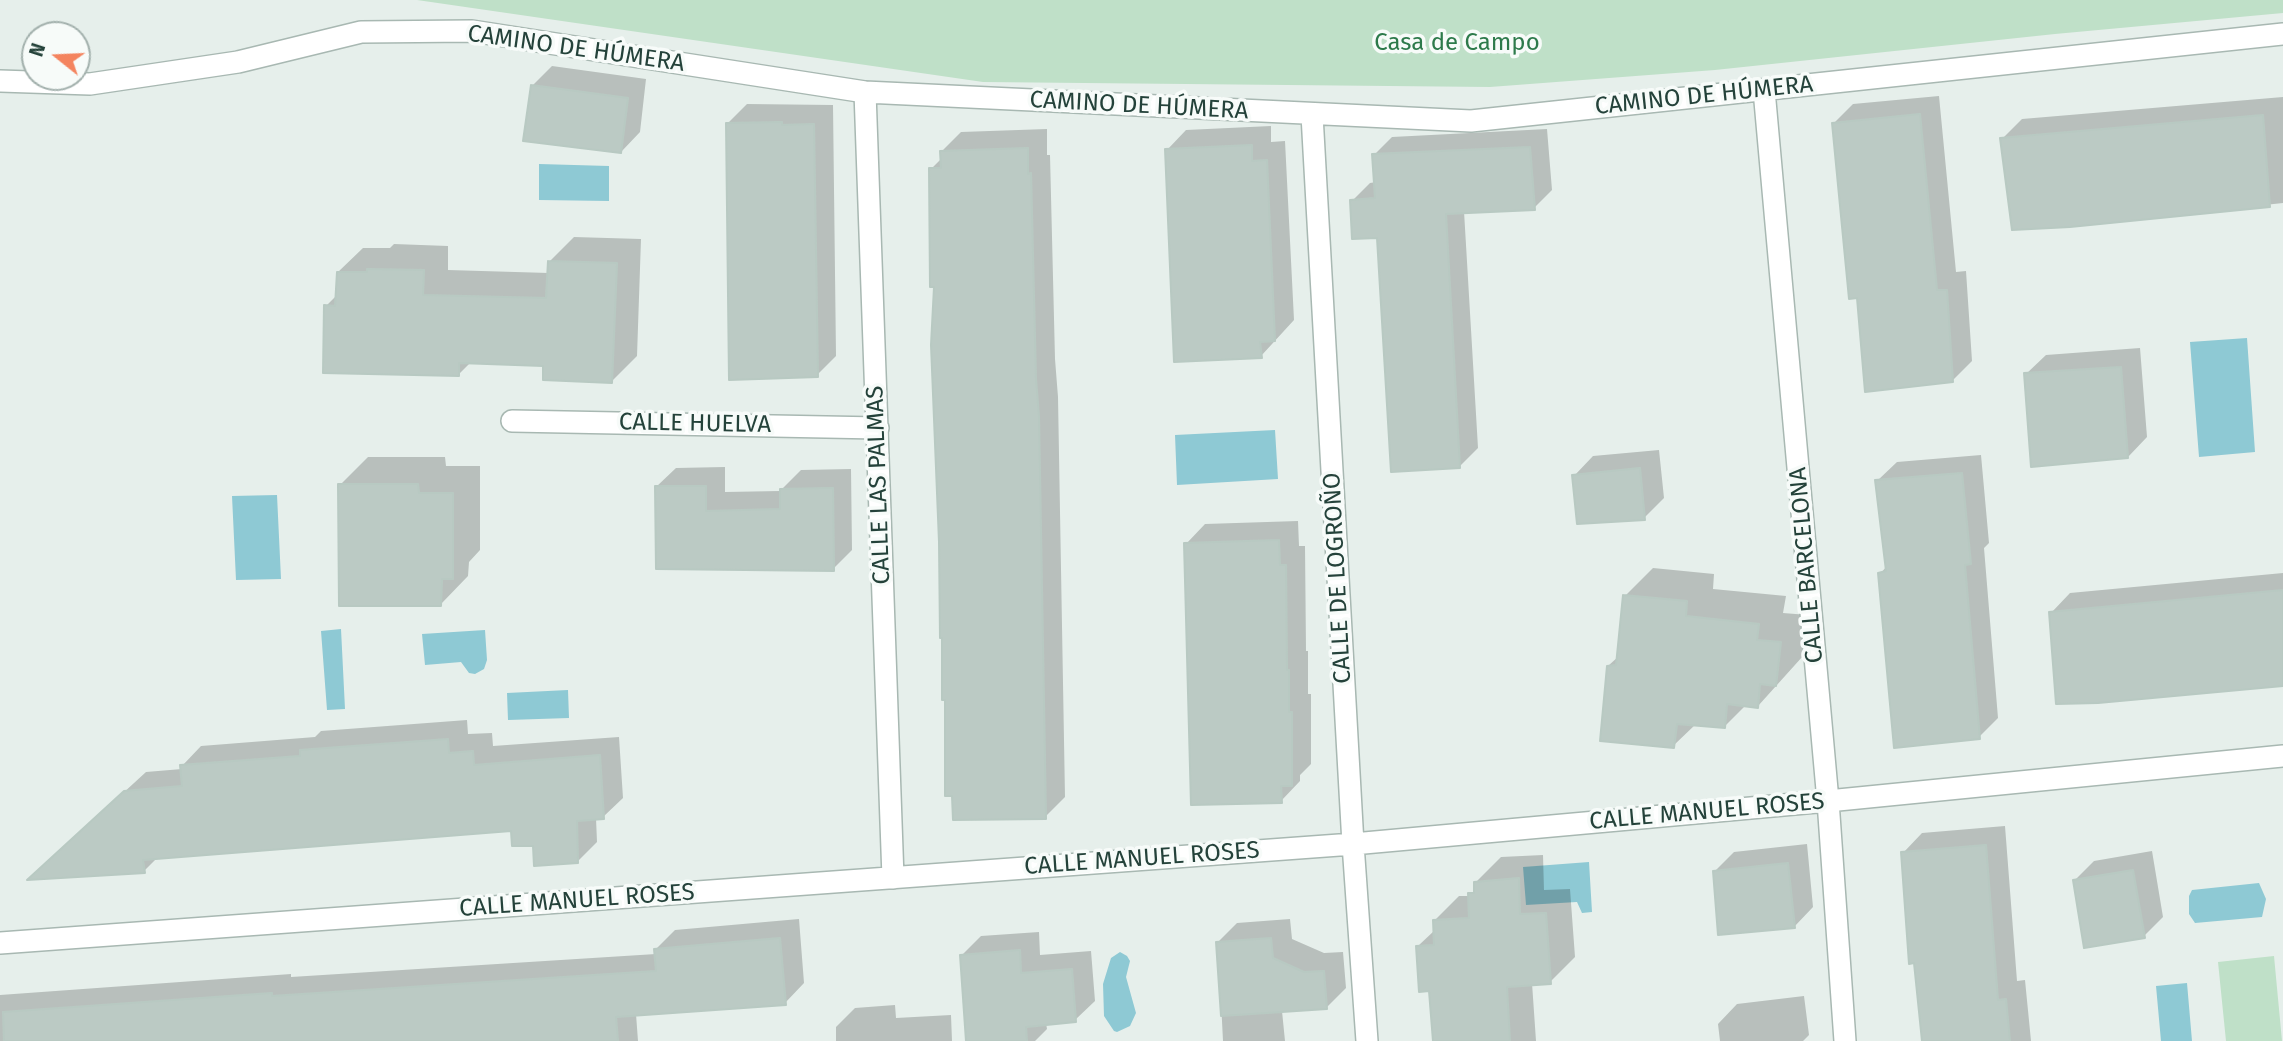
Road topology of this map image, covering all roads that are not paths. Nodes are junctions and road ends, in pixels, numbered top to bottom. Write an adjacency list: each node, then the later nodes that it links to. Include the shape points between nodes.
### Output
1 (2283, 34): 3 (street, CAMINO DE HÚMERA)
2 (0, 80): 4 (street, CAMINO DE HÚMERA, via 90,84 238,62 361,32 472,31)
3 (1764, 90): 5 (street, CAMINO DE HÚMERA, via 1471,121); 9 (street, CALLE BARCELONA)
4 (865, 92): 5 (street, CAMINO DE HÚMERA); 7 (street, CALLE LAS PALMAS)
5 (1312, 115): 10 (street, CALLE DE LOGROÑO)
6 (512, 421): 7 (street, CALLE HUELVA)
7 (878, 428): 11 (street, CALLE LAS PALMAS)
8 (2283, 757): 9 (street, CALLE MANUEL ROSES)
9 (1828, 802): 10 (street, CALLE MANUEL ROSES); 14 (street, CALLE BARCELONA)
10 (1353, 844): 11 (street, CALLE MANUEL ROSES); 13 (street, CALLE DE LOGROÑO)
11 (893, 878): 12 (street, CALLE MANUEL ROSES)
12 (0, 943)
13 (1367, 1041)
14 (1845, 1041)

